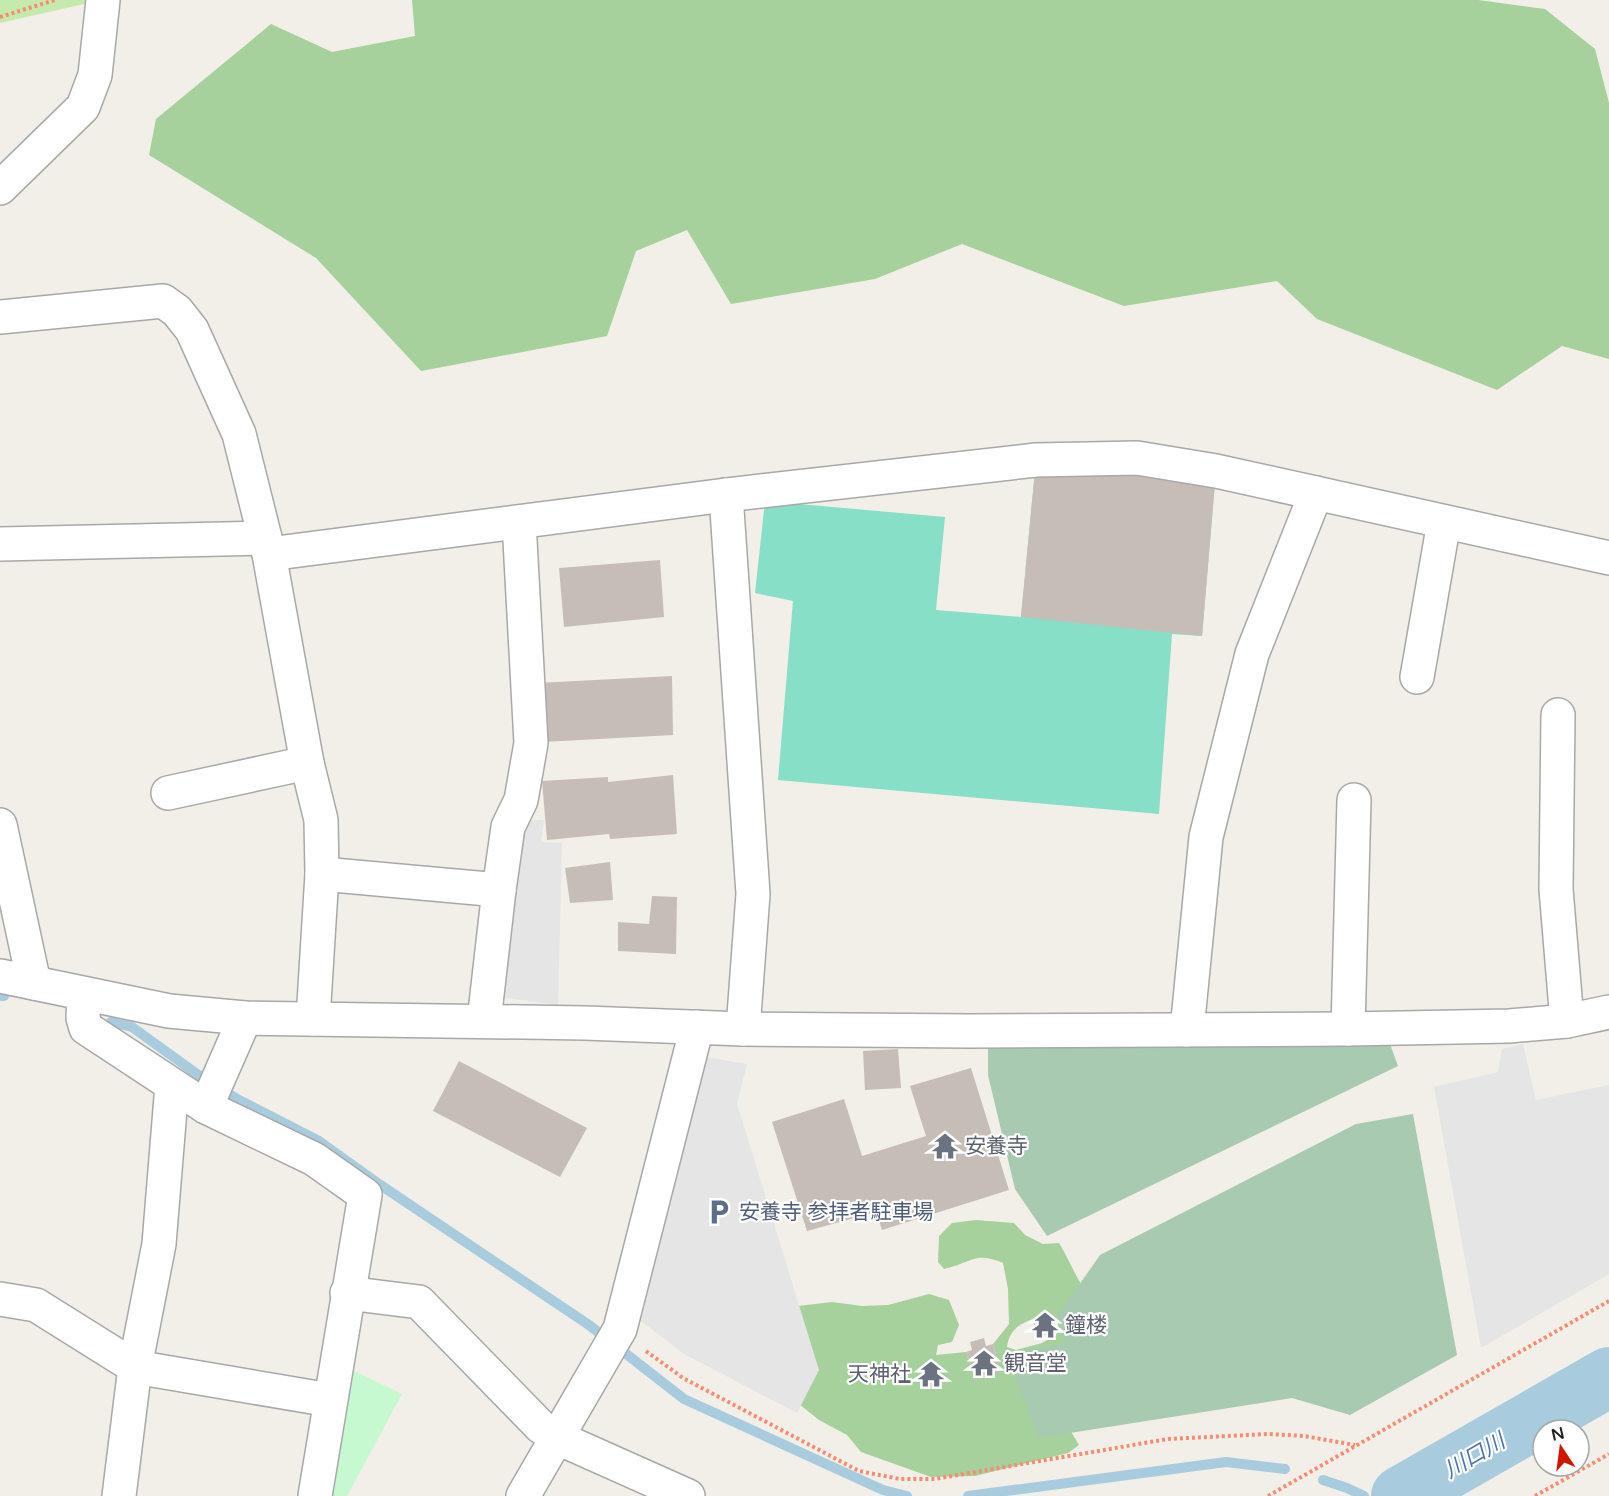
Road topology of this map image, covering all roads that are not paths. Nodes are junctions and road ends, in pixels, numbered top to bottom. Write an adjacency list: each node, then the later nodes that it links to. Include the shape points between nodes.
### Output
1 (103, 0): 2 (street, via 94,75 83,107)
2 (0, 188)
3 (0, 317): 9 (street, via 163,301 177,311 192,330 239,434)
4 (1316, 493): 5 (street, via 1137,458 1036,460); 7 (street); 30 (street, via 1252,654 1206,837)
5 (726, 495): 6 (street); 28 (street, via 753,894)
6 (519, 522): 9 (street); 18 (street, via 531,743 521,800 508,827)
7 (1444, 522): 10 (street); 11 (street)
8 (0, 544): 9 (street)
9 (267, 547): 13 (street)
10 (1609, 558)
11 (1417, 677)
12 (1558, 715): 26 (street, via 1556,889)
13 (307, 763): 14 (street); 17 (street, via 321,820)
14 (168, 793)
15 (1354, 800): 29 (street)
16 (0, 825): 20 (street)
17 (322, 874): 18 (street); 24 (street)
18 (499, 890): 25 (street)
19 (0, 976): 20 (street)
20 (34, 983): 21 (street)
21 (84, 994): 23 (street, via 169,1011); 31 (street, via 86,1028)
22 (1609, 1012): 26 (street)
23 (245, 1018): 24 (street); 32 (street)
24 (313, 1019): 25 (street)
25 (484, 1021): 27 (street)
26 (1567, 1021): 29 (street)
27 (697, 1027): 28 (street); 37 (street, via 615,1339)
28 (743, 1029): 30 (street)
29 (1348, 1029): 30 (street)
30 (1187, 1030)
31 (172, 1085): 32 (street); 35 (street, via 159,1244)
32 (211, 1093): 33 (street, via 365,1195)
33 (348, 1293): 36 (street); 37 (street, via 419,1302 541,1427)
34 (0, 1299): 35 (street, via 36,1305)
35 (135, 1367): 36 (street); 38 (street)
36 (330, 1400): 39 (street)
37 (558, 1438): 40 (street); 41 (street)
38 (119, 1496)
39 (315, 1496)
40 (523, 1496)
41 (687, 1496)

